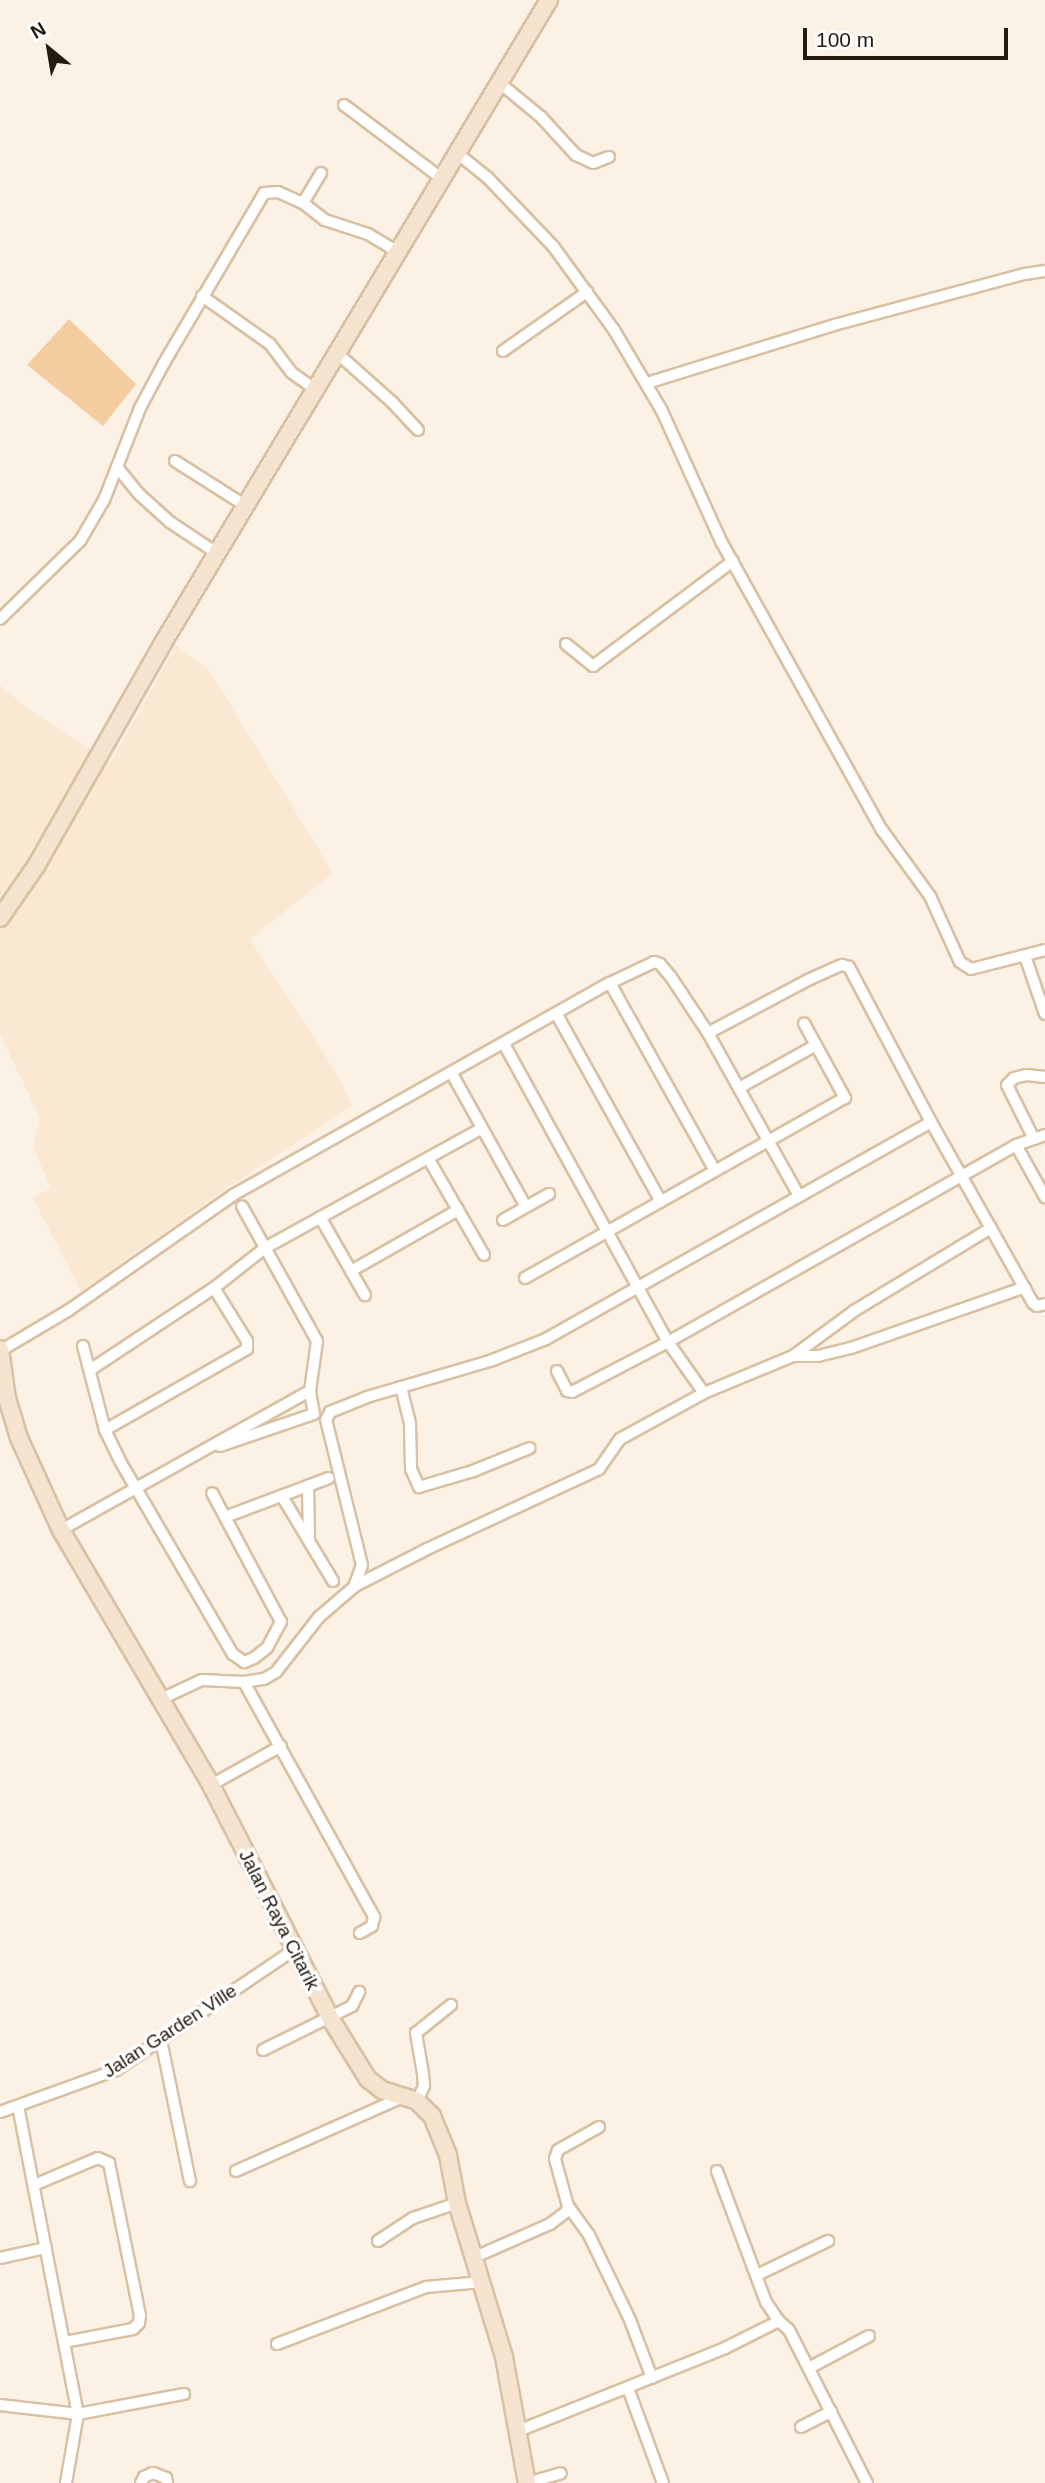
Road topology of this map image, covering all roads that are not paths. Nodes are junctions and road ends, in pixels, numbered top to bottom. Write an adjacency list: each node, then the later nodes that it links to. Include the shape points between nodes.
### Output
1 (549, 0): 2 (street)
2 (501, 84): 4 (street); 5 (street, via 541,117 576,155 593,163)
3 (344, 104): 7 (street)
4 (457, 153): 7 (street); 11 (street, via 511,201)
5 (609, 157)
6 (321, 173): 8 (street)
7 (441, 178): 9 (street)
8 (303, 203): 9 (street, via 325,220 368,234); 12 (street, via 278,192 264,193)
9 (396, 251): 14 (street)
10 (1045, 271): 15 (street, via 834,325)
11 (587, 292): 13 (street); 15 (street)
12 (202, 296): 16 (street, via 270,344 292,373); 19 (street, via 140,408)
13 (503, 351)
14 (337, 353): 16 (street); 17 (street)
15 (647, 383): 22 (street)
16 (315, 389): 20 (street)
17 (418, 430)
18 (175, 461): 20 (street)
19 (117, 467): 21 (street, via 170,522); 23 (street, via 80,541)
20 (246, 506): 21 (street)
21 (218, 554): 25 (street, via 36,866)
22 (733, 561): 24 (street, via 593,666); 27 (street, via 882,830 930,896 960,962 971,969)
23 (0, 619)
24 (566, 644)
25 (0, 918)
26 (1045, 950): 27 (street)
27 (1025, 956): 30 (street)
28 (610, 983): 29 (street); 32 (street, via 643,965 660,964); 44 (street)
29 (556, 1013): 33 (street); 49 (street)
30 (1045, 1014)
31 (804, 1023): 34 (street)
32 (708, 1032): 37 (street); 38 (street, via 846,965)
33 (504, 1044): 35 (street); 56 (street)
34 (816, 1045): 37 (street); 41 (street, via 845,1098)
35 (451, 1072): 39 (street); 68 (street, via 233,1195 69,1310)
36 (1045, 1077): 40 (street, via 1026,1075 1007,1085)
37 (739, 1088): 41 (street)
38 (931, 1122): 45 (street); 47 (street)
39 (481, 1129): 43 (street); 51 (street)
40 (1039, 1137): 42 (street)
41 (769, 1141): 44 (street); 47 (street)
42 (1016, 1145): 45 (street); 48 (street)
43 (428, 1158): 52 (street); 53 (street)
44 (715, 1171): 49 (street)
45 (961, 1175): 55 (street); 66 (street)
46 (549, 1194): 51 (street)
47 (799, 1196): 63 (street)
48 (1045, 1197)
49 (661, 1202): 56 (street)
50 (242, 1206): 57 (street)
51 (526, 1207): 54 (street)
52 (458, 1210): 58 (street); 59 (street)
53 (320, 1217): 57 (street); 59 (street)
54 (503, 1220)
55 (991, 1228): 62 (street); 69 (street, via 854,1311)
56 (607, 1230): 60 (street); 63 (street)
57 (265, 1248): 61 (street); 73 (street, via 317,1341)
58 (484, 1255)
59 (351, 1271): 64 (street)
60 (524, 1278)
61 (214, 1287): 70 (street); 75 (street, via 247,1341 247,1349)
62 (1025, 1287): 65 (street, via 1035,1304); 69 (street, via 851,1348)
63 (637, 1288): 66 (street); 72 (street, via 546,1339)
64 (365, 1296)
65 (1045, 1304)
66 (668, 1342): 71 (street, via 572,1392); 74 (street)
67 (83, 1346): 70 (street)
68 (0, 1350): 84 (street, Jalan Raya Citarik, via 19,1438)
69 (793, 1356): 74 (street)
70 (90, 1370): 75 (street)
71 (558, 1371)
72 (401, 1387): 76 (street, via 410,1424 411,1469 419,1487); 87 (street, via 337,1407 327,1415 362,1565)
73 (310, 1391): 77 (street); 77 (street, via 314,1414)
74 (704, 1393): 87 (street, via 620,1439 599,1469)
75 (106, 1430): 80 (street)
76 (530, 1448)
77 (191, 1456): 80 (street)
78 (329, 1478): 79 (street)
79 (307, 1486): 82 (street); 85 (street)
80 (136, 1487): 83 (street, via 233,1654 244,1661 267,1648 281,1622); 84 (street)
81 (212, 1493): 83 (street)
82 (283, 1498): 83 (street); 85 (street)
83 (225, 1517)
84 (61, 1530): 89 (street, Jalan Raya Citarik)
85 (309, 1542): 86 (street)
86 (333, 1581)
87 (354, 1587): 88 (street, via 320,1616 276,1672)
88 (244, 1682): 89 (street, via 202,1680); 90 (street)
89 (161, 1699): 91 (street, Jalan Raya Citarik)
90 (281, 1746): 91 (street); 92 (street, via 374,1917 372,1926)
91 (211, 1785): 93 (street, Jalan Raya Citarik)
92 (360, 1933)
93 (294, 1950): 96 (street, Jalan Raya Citarik); 97 (street, Jalan Garden Ville)
94 (359, 1992): 96 (street, via 352,2006)
95 (451, 2006): 99 (street, via 414,2037 424,2086)
96 (330, 2018): 98 (street); 99 (street, Jalan Raya Citarik, via 368,2080 382,2090)
97 (162, 2040): 100 (street, Jalan Garden Ville, via 116,2070); 105 (street)
98 (263, 2050)
99 (411, 2098): 103 (street); 107 (street, via 432,2116)
100 (18, 2106): 101 (street, Jalan Garden Ville); 106 (street)
101 (0, 2112)
102 (599, 2127): 108 (street, via 558,2150 555,2159)
103 (236, 2171)
104 (717, 2171): 114 (street)
105 (190, 2181)
106 (34, 2185): 111 (street); 118 (street, via 98,2158 109,2163 140,2315 134,2329)
107 (457, 2203): 109 (street, via 413,2218); 112 (street)
108 (568, 2206): 112 (street, via 550,2224); 121 (street, via 589,2235 630,2319)
109 (378, 2241)
110 (828, 2241): 114 (street)
111 (46, 2248): 113 (street); 118 (street)
112 (475, 2257): 115 (street)
113 (0, 2258)
114 (757, 2275): 116 (street, via 766,2302)
115 (482, 2282): 119 (street, via 426,2287); 128 (street, via 504,2357)
116 (779, 2321): 120 (street, via 789,2330); 121 (street)
117 (869, 2336): 120 (street)
118 (65, 2342): 126 (street)
119 (277, 2344)
120 (809, 2368): 125 (street)
121 (652, 2378): 122 (street)
122 (628, 2388): 128 (street); 134 (street)
123 (184, 2394): 126 (street)
124 (0, 2405): 126 (street)
125 (831, 2412): 127 (street); 135 (street)
126 (78, 2414): 130 (street)
127 (801, 2427)
128 (518, 2431): 133 (street)
129 (561, 2473): 133 (street)
130 (66, 2483)
131 (141, 2483): 132 (street, via 153,2473)
132 (167, 2483)
133 (527, 2483)
134 (663, 2483)
135 (867, 2483)

